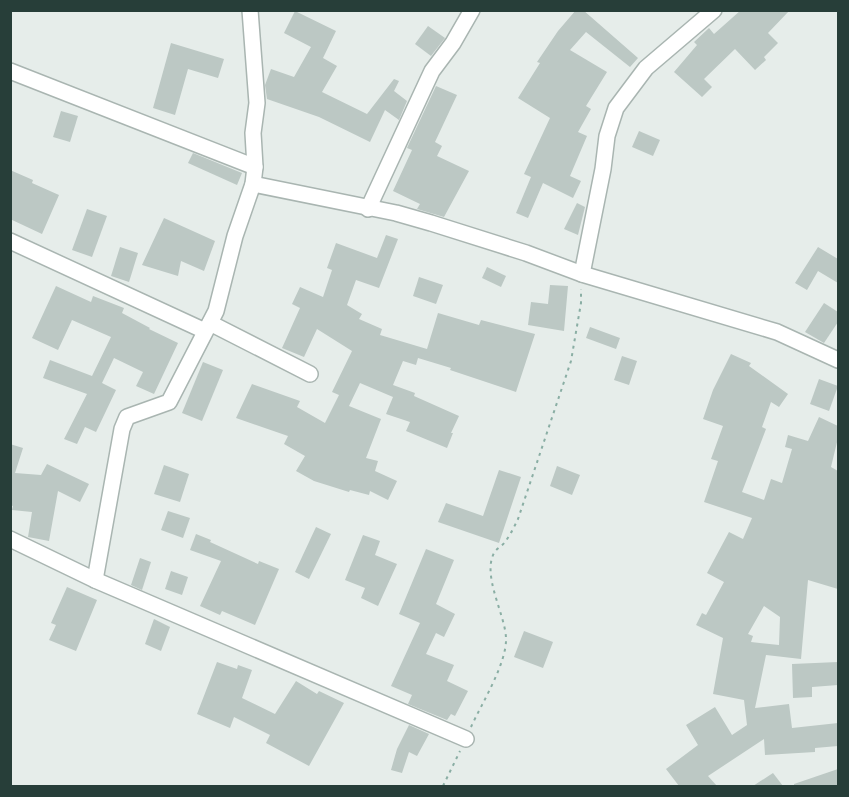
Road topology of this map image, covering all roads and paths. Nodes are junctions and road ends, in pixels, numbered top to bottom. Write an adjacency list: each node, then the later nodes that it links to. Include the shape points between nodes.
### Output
1 (250, 10): 5 (street, via 257,103 253,133)
2 (471, 10): 7 (street, via 432,70)
3 (714, 10): 9 (street, via 646,68 616,108 607,136)
4 (10, 71): 5 (street)
5 (255, 167): 6 (street)
6 (254, 184): 7 (street); 10 (street, via 235,236 216,311)
7 (368, 209): 9 (street, via 432,223)
8 (10, 241): 10 (street)
9 (582, 274): 11 (street, via 777,332); 15 (path, via 571,361 518,519 494,553 494,597 506,638 504,657)
10 (207, 327): 12 (street); 14 (street, via 168,402 127,417)
11 (838, 360)
12 (310, 374)
13 (10, 539): 14 (street)
14 (95, 580): 15 (street)
15 (466, 739): 16 (path)
16 (443, 786)

